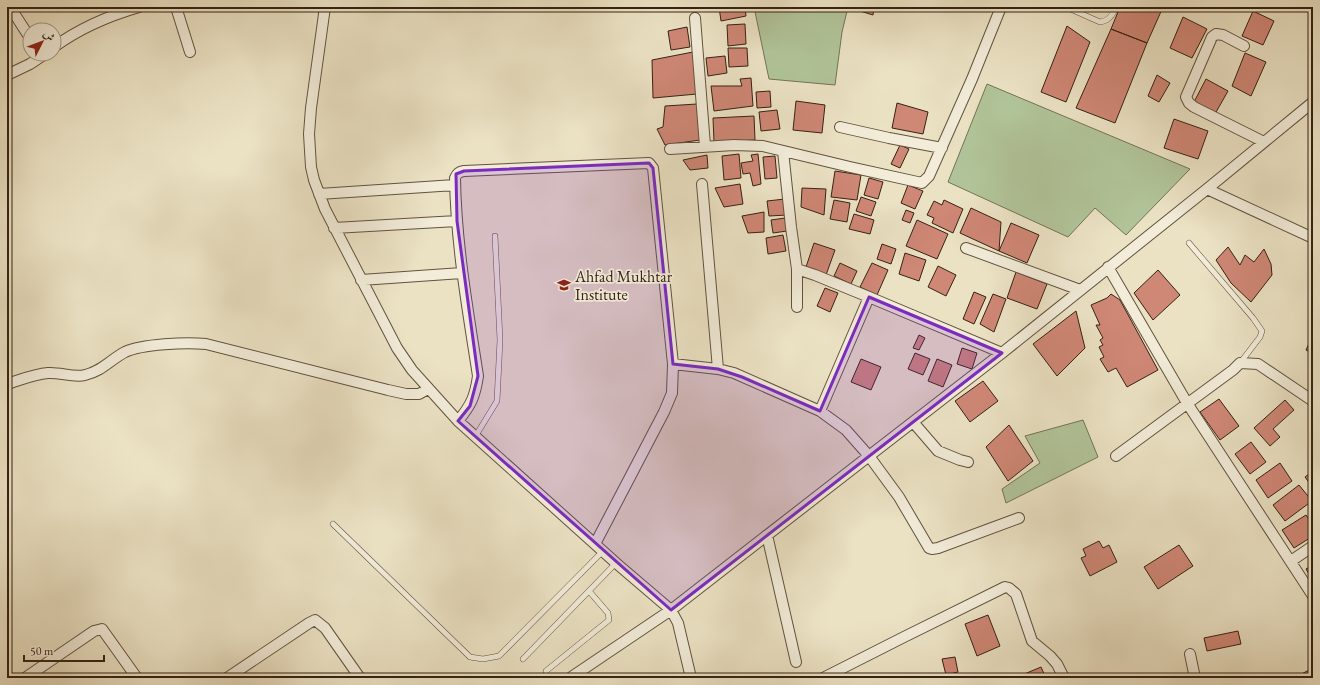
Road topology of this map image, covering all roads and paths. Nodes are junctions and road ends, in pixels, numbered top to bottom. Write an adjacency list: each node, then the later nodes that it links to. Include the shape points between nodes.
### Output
1 (10, 7): 9 (street)
2 (139, 7): 10 (street, via 107,17)
3 (176, 7): 12 (street)
4 (325, 7): 25 (street, via 313,86 309,134 311,167)
5 (1001, 7): 19 (street)
6 (1066, 7): 7 (lane, via 1100,22 1109,19)
7 (1116, 7)
8 (695, 18): 18 (street)
9 (22, 26)
10 (62, 42)
11 (1244, 46): 17 (street, via 1223,35 1216,34 1212,37 1186,97 1194,107)
12 (190, 52)
13 (32, 62): 14 (street)
14 (7, 75)
15 (1313, 102): 17 (street)
16 (840, 126): 19 (street)
17 (1264, 142): 24 (street)
18 (705, 146): 20 (street); 21 (street, via 753,145)
19 (942, 148): 21 (street, via 929,176 922,183)
20 (670, 149)
21 (783, 151): 33 (street)
22 (702, 184): 42 (street)
23 (455, 185): 25 (street); 26 (street); 41 (street, via 456,174 464,171 646,162 651,164)
24 (1207, 189): 29 (street); 32 (street)
25 (319, 194): 27 (street)
26 (457, 221): 27 (street); 34 (street)
27 (334, 228): 35 (street)
28 (495, 236): 50 (lane, via 500,340 497,401)
29 (1313, 238)
30 (1189, 243): 40 (lane, via 1262,331)
31 (966, 248): 36 (street)
32 (1108, 267): 36 (street); 46 (street)
33 (797, 269): 37 (street); 38 (street)
34 (462, 273): 35 (street); 48 (street, via 478,376 470,406)
35 (361, 280): 44 (street, via 400,354)
36 (1080, 290): 39 (street)
37 (869, 297): 39 (street); 47 (street)
38 (797, 308)
39 (1002, 353): 49 (street)
40 (1240, 363): 45 (street, via 1258,364); 46 (street)
41 (674, 364): 42 (street); 58 (street, via 669,402)
42 (718, 369): 47 (street, via 742,376)
43 (7, 384): 44 (street, via 49,373 82,376 99,370 122,354 141,347 195,343 406,394 419,394)
44 (428, 389): 48 (street)
45 (1313, 401)
46 (1187, 403): 52 (street); 59 (street)
47 (820, 411): 51 (street, via 846,430)
48 (458, 421): 50 (street)
49 (913, 422): 51 (street); 53 (street, via 938,451)
50 (475, 437): 58 (street)
51 (868, 456): 54 (street, via 899,497 928,548 932,549); 56 (street)
52 (1116, 456)
53 (968, 462)
54 (1019, 518)
55 (333, 524): 58 (lane, via 470,658 483,660 500,656)
56 (767, 535): 63 (street); 66 (street)
57 (1313, 546): 59 (street)
58 (599, 548): 60 (street)
59 (1291, 561): 62 (street)
60 (616, 563): 61 (lane); 63 (street)
61 (589, 591): 65 (lane); 67 (lane, via 608,613 609,620)
62 (1313, 596)
63 (671, 610): 72 (street); 73 (street, via 678,623)
64 (1190, 654): 76 (street)
65 (523, 659)
66 (796, 662)
67 (546, 671)
68 (31, 677): 69 (street, via 94,631 102,629)
69 (137, 678)
70 (227, 678): 71 (street, via 315,620 325,628)
71 (360, 678)
72 (570, 678)
73 (691, 678)
74 (823, 678): 75 (street, via 1005,587 1016,594 1032,641 1057,664)
75 (1064, 678)
76 (1195, 678)

